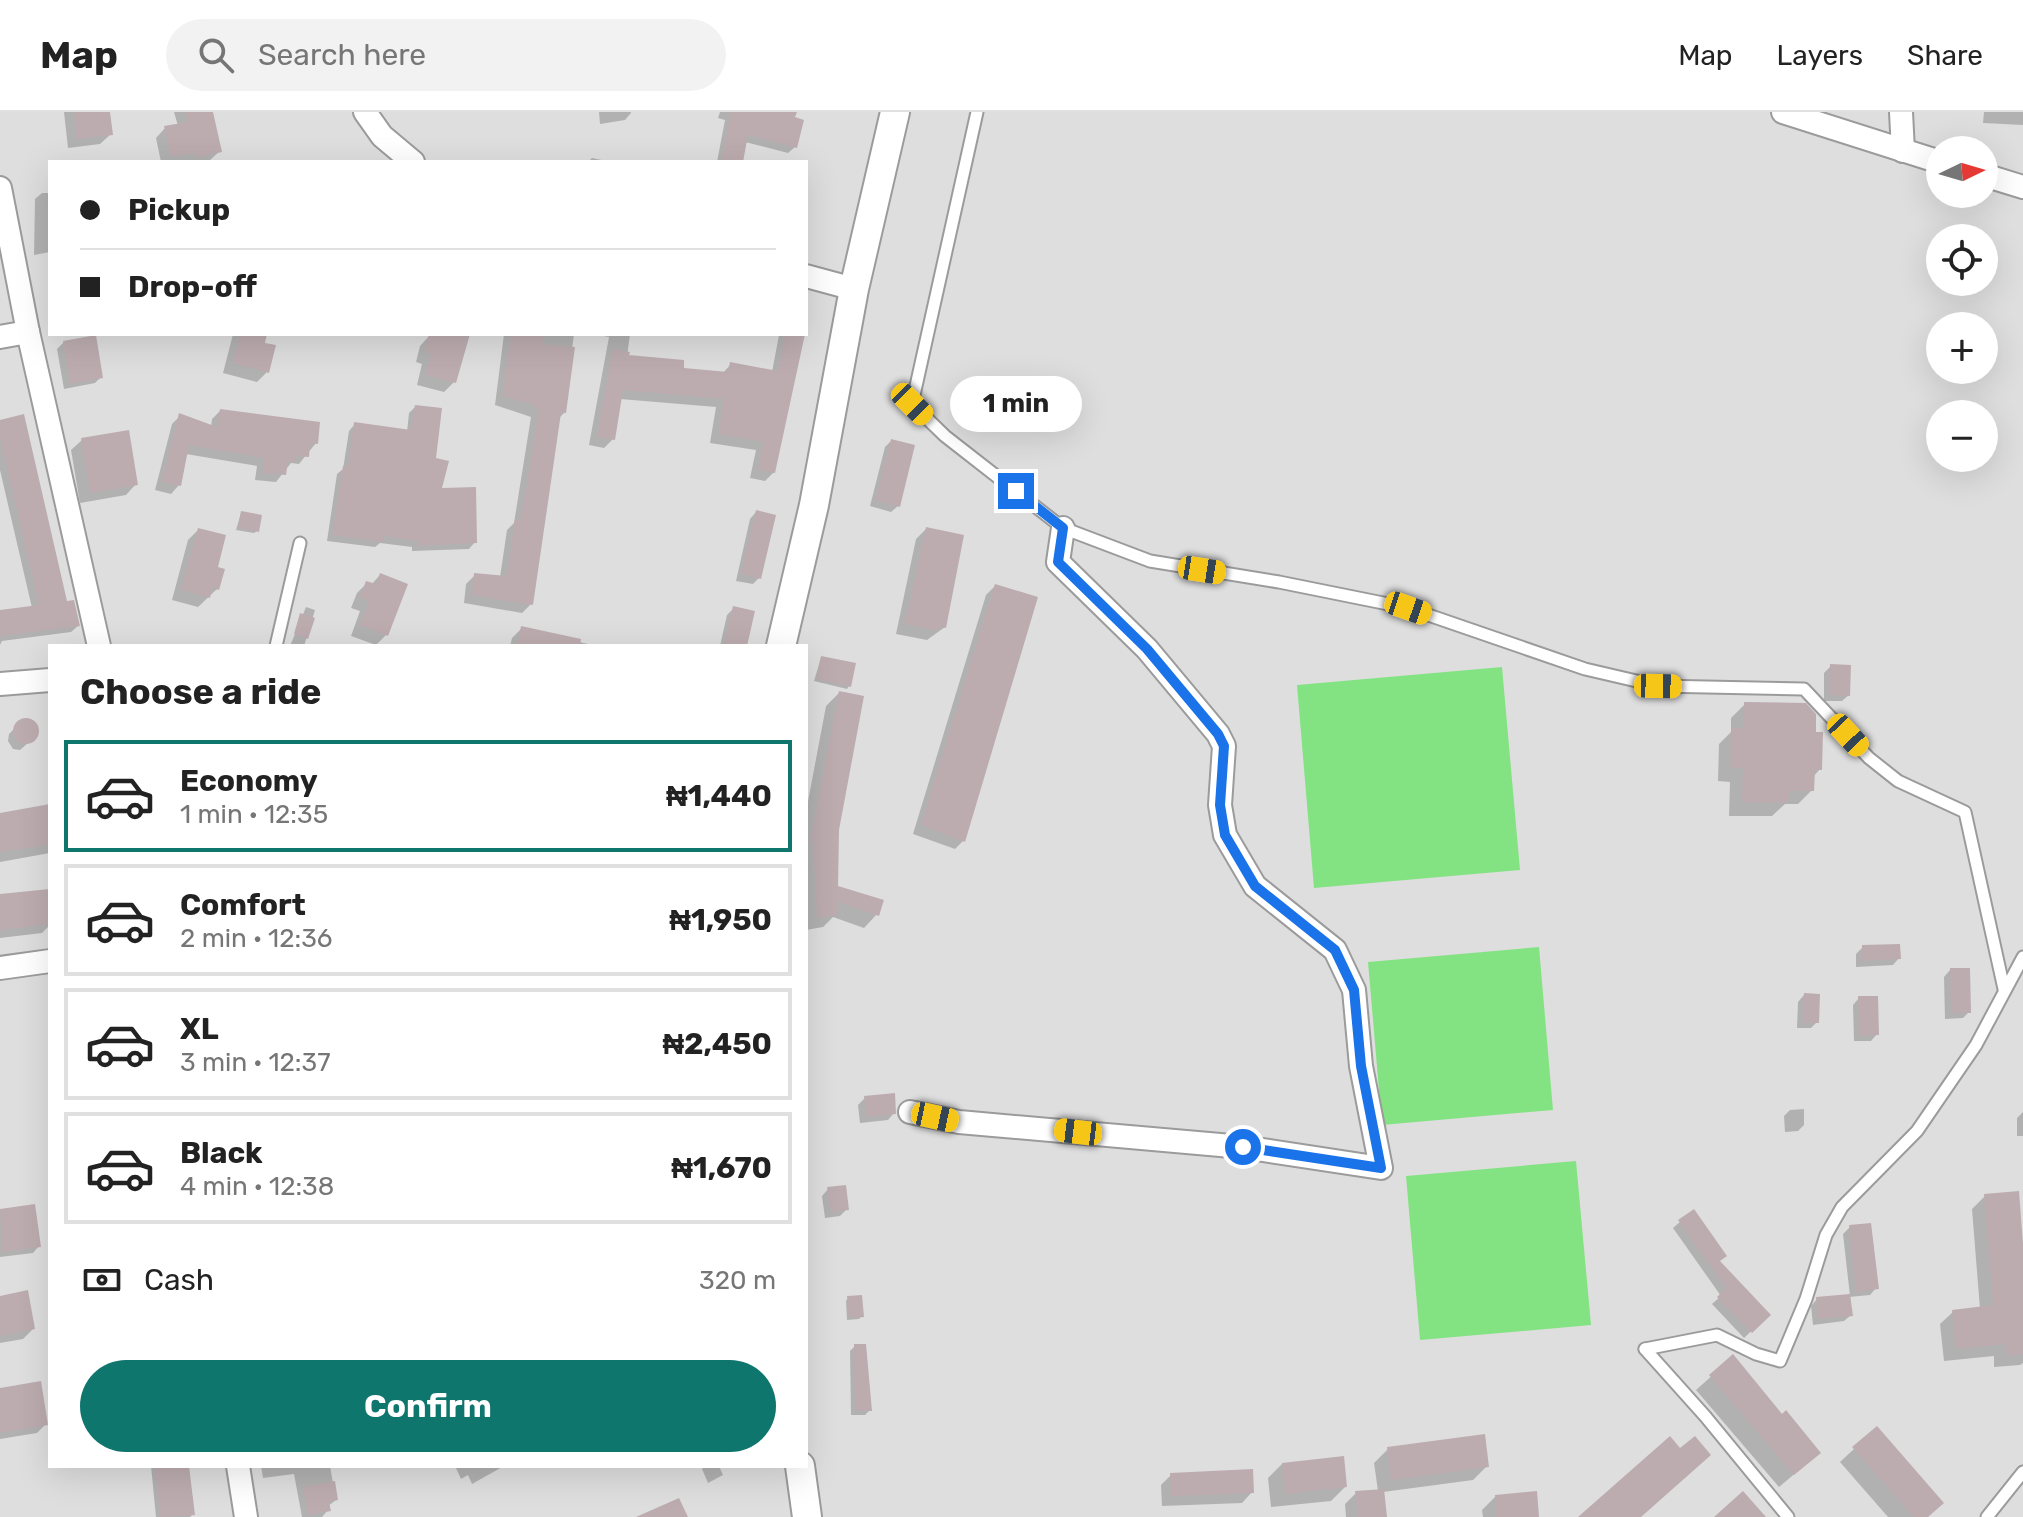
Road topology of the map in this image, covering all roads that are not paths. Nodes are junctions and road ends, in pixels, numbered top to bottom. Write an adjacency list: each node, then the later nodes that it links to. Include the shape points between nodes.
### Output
1 (365, 112): 8 (street, via 382,136)
2 (895, 112): 13 (street)
3 (977, 112): 16 (lane, via 912,404)
4 (1783, 112): 6 (street)
5 (1901, 112): 6 (street)
6 (1903, 151): 7 (street)
7 (1926, 158)
8 (411, 160)
9 (1998, 179): 10 (street)
10 (2023, 187)
11 (0, 188): 14 (street)
12 (808, 277): 13 (street)
13 (854, 289): 20 (street, via 814,505)
14 (28, 332): 15 (street); 18 (street)
15 (0, 337)
16 (1063, 528): 26 (lane, via 1150,561 1408,608 1585,669 1658,686 1804,689 1898,781 1965,812); 27 (street, via 1058,562 1147,649 1218,734 1224,746 1220,805 1225,835 1255,886 1335,950 1354,990 1361,1066 1381,1168 1243,1147 959,1122)
17 (300, 543): 19 (lane)
18 (99, 644)
19 (276, 644)
20 (781, 644)
21 (48, 680): 22 (street)
22 (0, 684)
23 (2023, 957): 26 (lane)
24 (48, 961): 25 (street)
25 (0, 968)
26 (2004, 989): 33 (lane, via 1976,1045 1917,1131 1842,1207 1826,1235 1780,1361 1717,1335 1645,1349)
27 (910, 1112)
28 (238, 1468): 31 (street)
29 (800, 1468): 32 (street)
30 (2023, 1472): 34 (lane)
31 (246, 1517)
32 (807, 1517)
33 (1788, 1517)
34 (1987, 1517)

